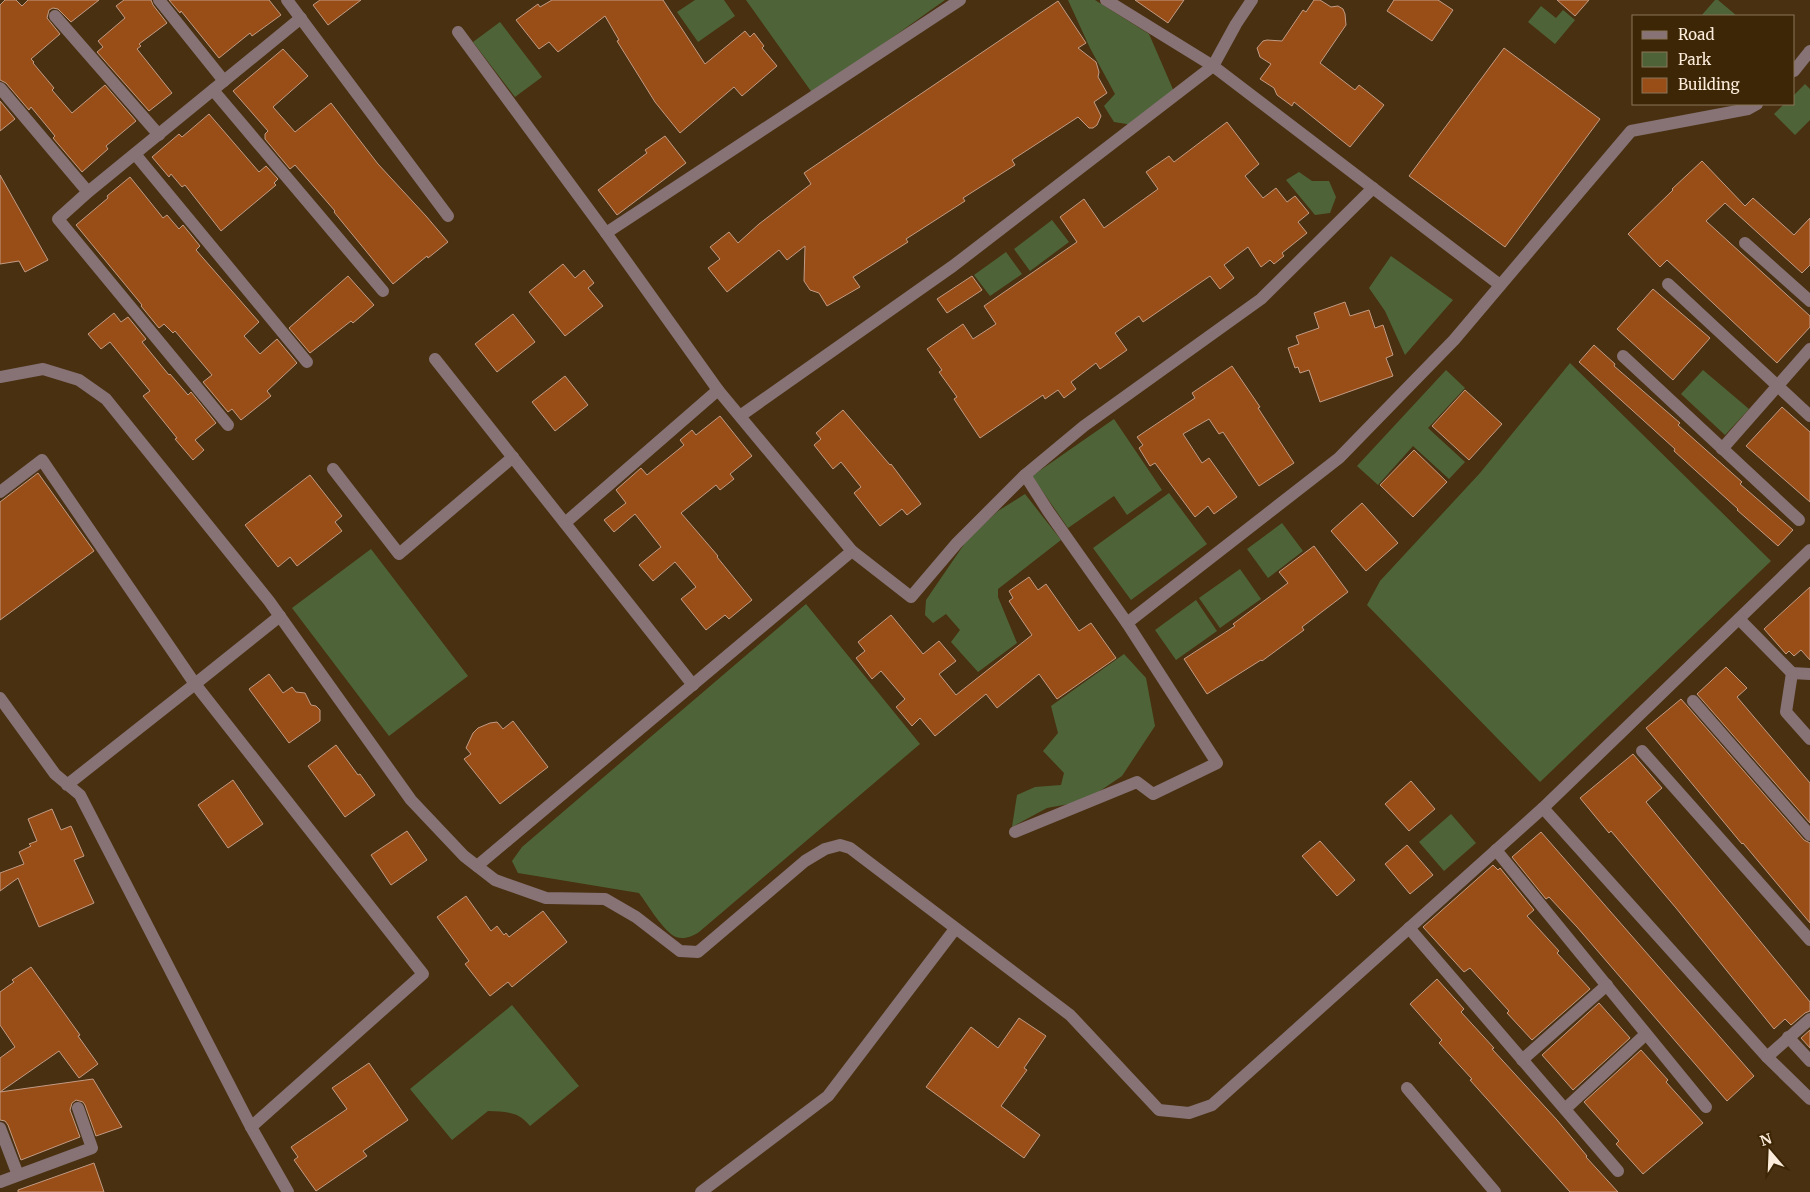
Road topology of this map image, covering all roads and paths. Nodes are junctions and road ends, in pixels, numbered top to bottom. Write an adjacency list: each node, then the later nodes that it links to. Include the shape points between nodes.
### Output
1 (159, 0): 12 (street)
2 (287, 0): 7 (street)
3 (960, 0): 21 (street)
4 (1106, 0): 10 (street)
5 (1252, 0): 10 (street)
6 (55, 16): 16 (street)
7 (300, 18): 12 (street); 20 (street)
8 (458, 32): 21 (street)
9 (1810, 51): 11 (street)
10 (1213, 66): 18 (street); 34 (street, via 952,266)
11 (1795, 70)
12 (224, 81): 14 (street)
13 (0, 88): 19 (street)
14 (213, 90): 16 (street); 25 (street)
15 (1755, 105): 24 (street, via 1631,131)
16 (159, 135): 17 (street)
17 (135, 154): 19 (street); 30 (street)
18 (1373, 188): 24 (street); 40 (street, via 1261,299 1084,426)
19 (88, 192): 36 (street, via 58,219)
20 (448, 216)
21 (606, 234): 33 (street)
22 (1745, 243): 26 (street)
23 (1668, 284): 32 (street)
24 (1500, 285): 48 (street, via 1454,340 1339,458)
25 (382, 291)
26 (1810, 301)
27 (1810, 349): 32 (street)
28 (1623, 356): 37 (street)
29 (436, 359): 38 (street)
30 (307, 362)
31 (0, 377): 46 (street, via 43,369 79,380 106,399)
32 (1777, 386): 35 (street); 37 (street)
33 (718, 390): 34 (street); 43 (street)
34 (740, 416): 45 (street)
35 (1810, 416)
36 (228, 425)
37 (1722, 449): 42 (street)
38 (513, 457): 39 (street, via 399,554); 43 (street)
39 (332, 468)
40 (1025, 475): 45 (street, via 957,543 911,597); 48 (street)
41 (0, 492): 51 (street, via 42,460)
42 (1799, 520)
43 (565, 523): 52 (street)
44 (1810, 550): 47 (street)
45 (852, 551): 52 (street)
46 (280, 616): 51 (street); 62 (street, via 411,800)
47 (1739, 620): 49 (street); 58 (street)
48 (1127, 623): 59 (street, via 1217,763 1153,794 1136,782)
49 (1792, 673): 50 (street); 55 (street, via 1786,712)
50 (1810, 674)
51 (195, 684): 57 (street); 78 (street, via 423,974)
52 (693, 685): 62 (street)
53 (0, 698): 57 (street, via 55,774)
54 (1693, 701): 60 (street)
55 (1810, 739)
56 (1642, 751): 65 (street)
57 (67, 785): 78 (street, via 80,796)
58 (1543, 808): 61 (street); 70 (street)
59 (1015, 832)
60 (1810, 835)
61 (1496, 850): 63 (street); 66 (street)
62 (477, 866): 64 (street, via 495,880 546,898 605,899 636,917 680,951 698,952 805,861 825,849 840,846 850,848)
63 (1409, 928): 64 (street, via 1212,1105 1188,1113 1159,1110 1070,1015); 71 (street)
64 (955, 929): 84 (street, via 828,1096)
65 (1810, 940)
66 (1607, 985): 68 (street); 71 (street)
67 (1810, 1019): 69 (street)
68 (1646, 1034): 75 (street); 77 (street)
69 (1788, 1037): 70 (street); 72 (street)
70 (1767, 1057): 74 (street)
71 (1522, 1060): 77 (street)
72 (1810, 1061)
73 (1407, 1088): 85 (street)
74 (1810, 1098)
75 (1706, 1107)
76 (78, 1108): 81 (street, via 92,1148)
77 (1565, 1109): 80 (street)
78 (251, 1127): 83 (street)
79 (0, 1128): 81 (street)
80 (1618, 1171)
81 (18, 1175): 82 (street)
82 (0, 1182)
83 (288, 1192)
84 (701, 1192)
85 (1495, 1192)

